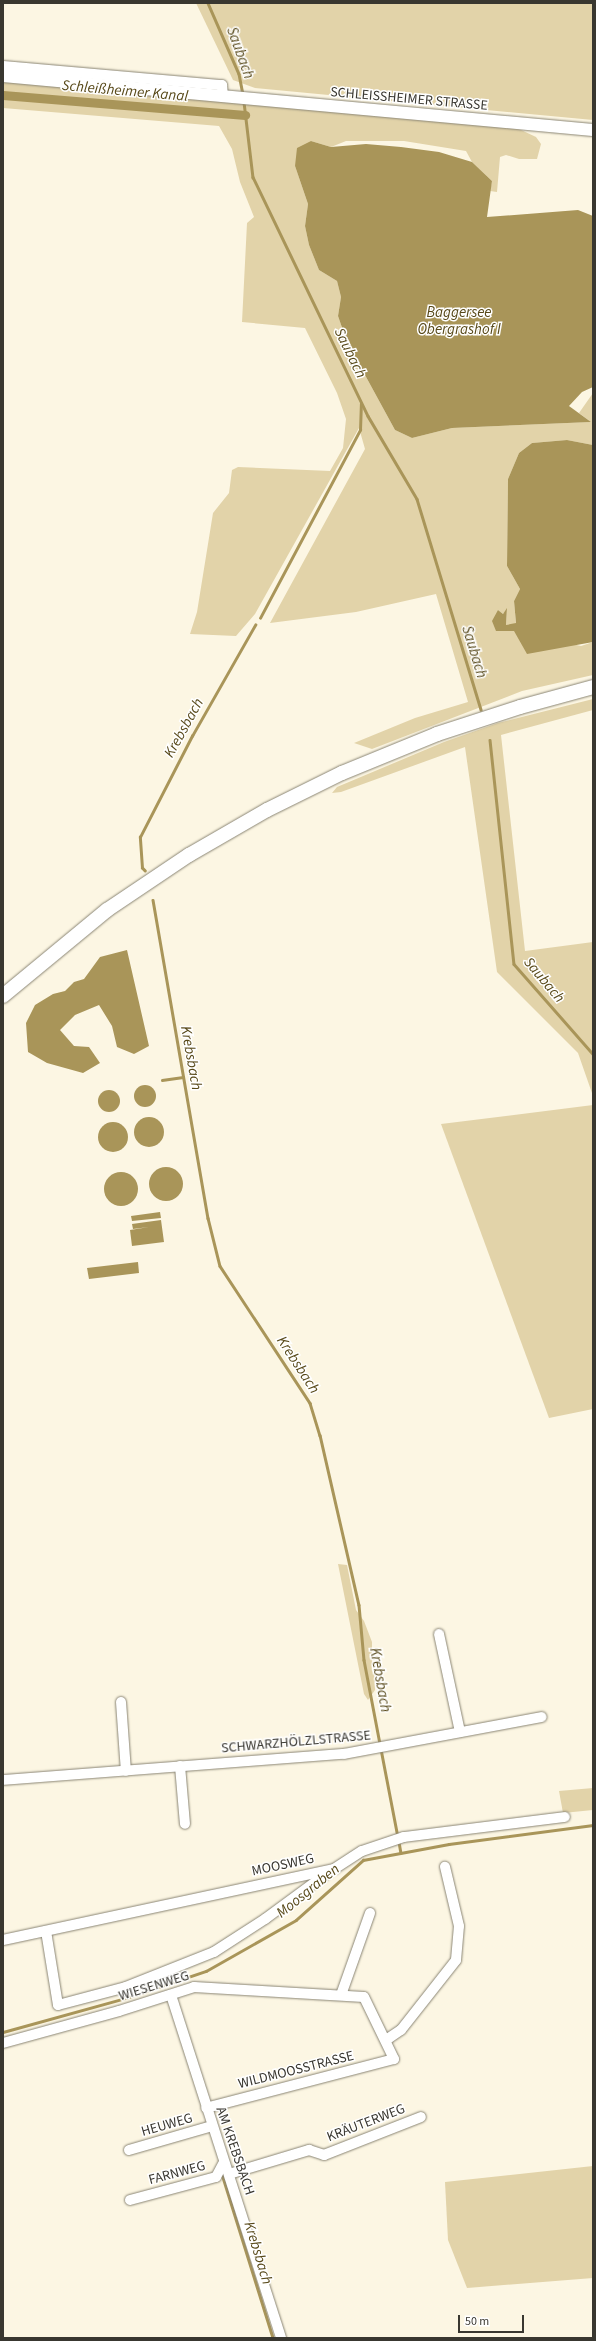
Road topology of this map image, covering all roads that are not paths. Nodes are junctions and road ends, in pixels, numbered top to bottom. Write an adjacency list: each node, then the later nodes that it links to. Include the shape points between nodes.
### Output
1 (3, 66): 3 (street, via 222,85)
2 (3, 76): 3 (main road, SCHLEISSHEIMER STRASSE)
3 (227, 97): 4 (main road, SCHLEISSHEIMER STRASSE)
4 (593, 130)
5 (593, 687): 6 (highway, via 437,734 342,773 267,810 195,852 107,910)
6 (3, 996)
7 (439, 1634): 10 (street)
8 (121, 1702): 12 (street)
9 (542, 1717): 10 (street, SCHWARZHÖLZLSTRASSE)
10 (460, 1732): 11 (street, SCHWARZHÖLZLSTRASSE, via 344,1754)
11 (180, 1766): 12 (street, SCHWARZHÖLZLSTRASSE); 15 (street)
12 (126, 1771): 13 (street, SCHWARZHÖLZLSTRASSE)
13 (3, 1780)
14 (565, 1817): 17 (street, MOOSWEG, via 398,1839 362,1851)
15 (185, 1824)
16 (445, 1867): 25 (street, via 459,1926 460,1942 456,1960 401,2030)
17 (334, 1869): 18 (street, MOOSWEG); 19 (street)
18 (303, 1875): 19 (street); 21 (street, MOOSWEG)
19 (309, 1887): 21 (street, via 214,1952 126,1987 58,2005)
20 (370, 1913): 24 (street)
21 (46, 1931): 22 (street, MOOSWEG)
22 (3, 1940)
23 (170, 1995): 24 (street, WIESENWEG, via 194,1987); 26 (street, WIESENWEG); 28 (street, AM KREBSBACH)
24 (341, 1995): 25 (street, WIESENWEG, via 364,1997)
25 (386, 2040): 27 (street, WIESENWEG)
26 (3, 2043)
27 (394, 2059): 28 (street, WILDMOOSSTRASSE)
28 (206, 2108): 30 (street, AM KREBSBACH)
29 (421, 2116): 33 (street, KRÄUTERWEG, via 324,2155 309,2150)
30 (212, 2126): 31 (street, HEUWEG); 32 (street, AM KREBSBACH)
31 (130, 2150)
32 (223, 2164): 33 (street, AM KREBSBACH); 34 (street, FARNWEG, via 216,2177)
33 (228, 2174): 35 (street, AM KREBSBACH)
34 (130, 2200)
35 (281, 2338)

